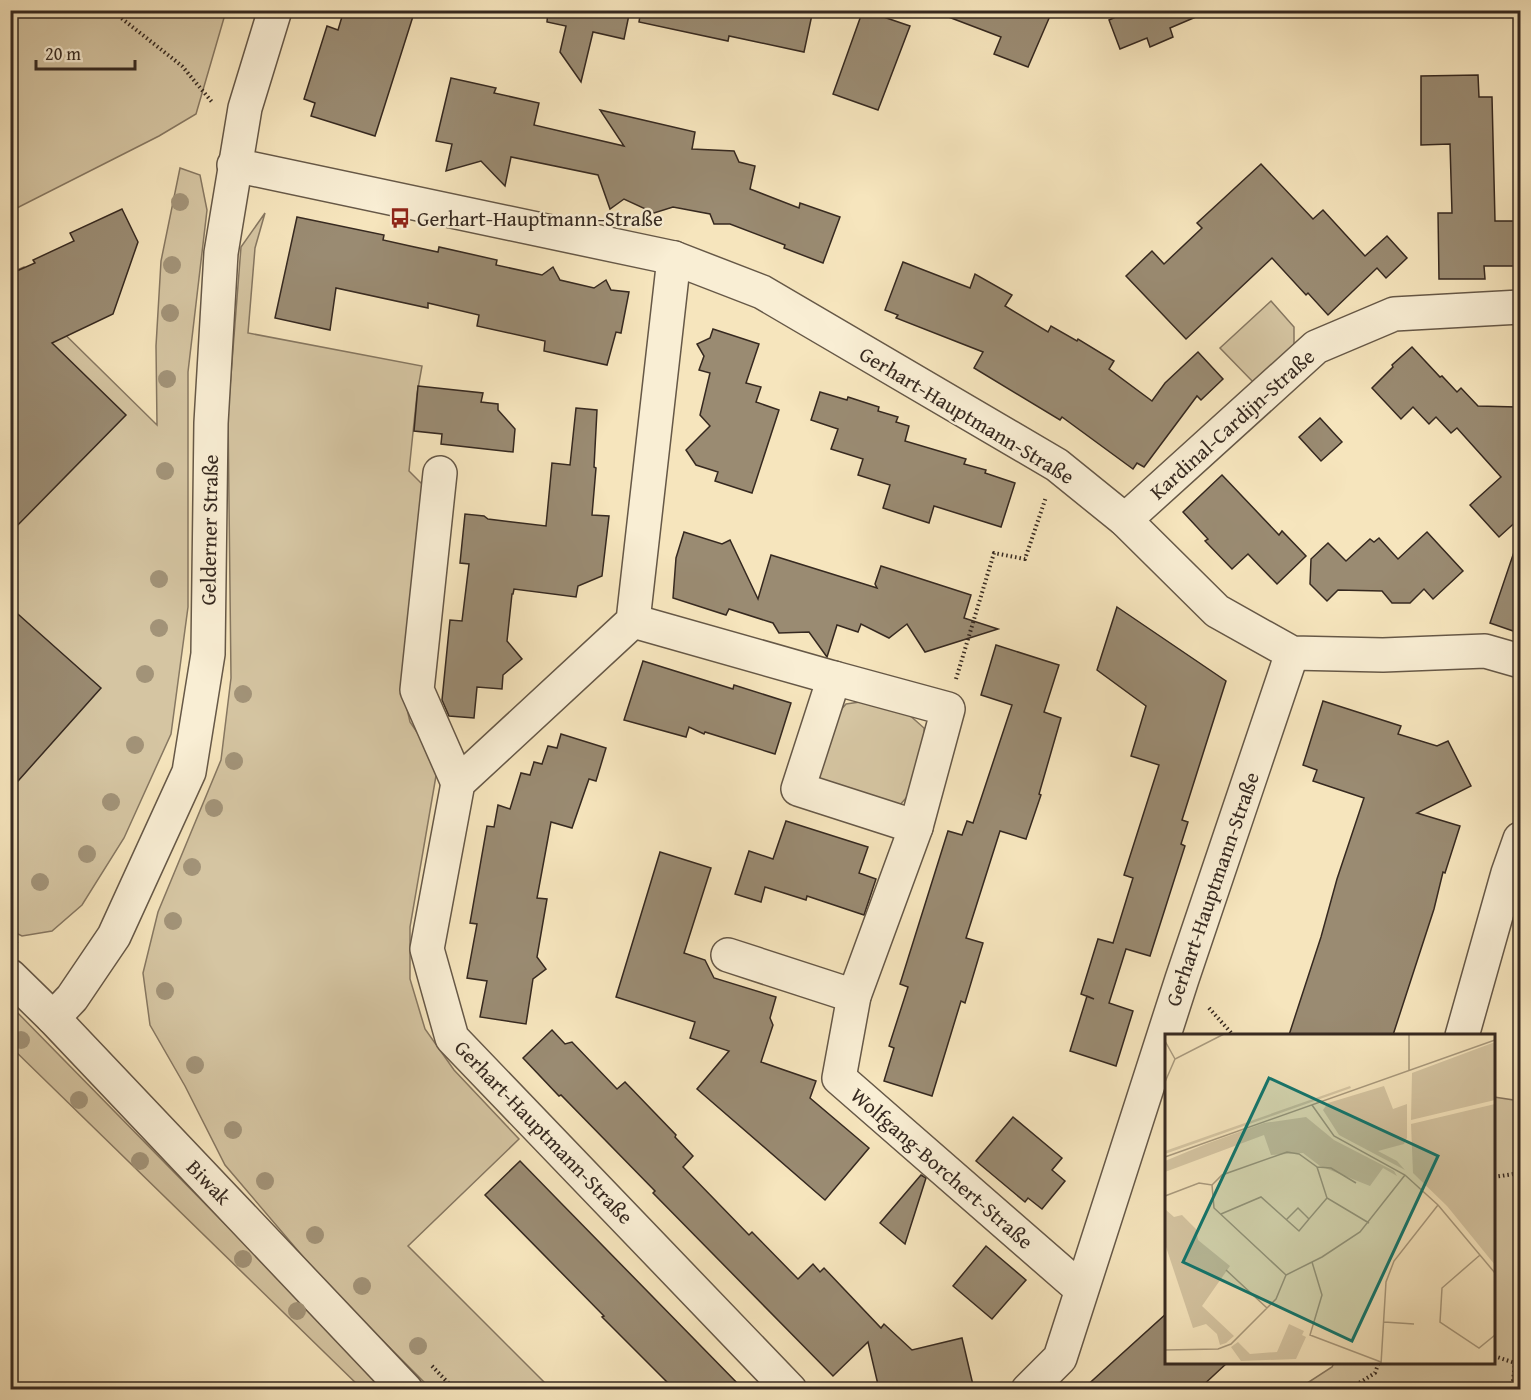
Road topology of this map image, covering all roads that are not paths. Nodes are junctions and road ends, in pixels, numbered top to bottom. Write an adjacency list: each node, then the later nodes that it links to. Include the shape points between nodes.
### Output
1 (275, 10): 2 (street, Gelderner Straße, via 245,108)
2 (234, 165): 3 (street, Gerhart-Hauptmann-Straße); 17 (street, Gelderner Straße, via 221,253 211,423 208,654 189,772 114,936 72,998)
3 (674, 258): 6 (street, Gerhart-Hauptmann-Straße, via 762,292 1057,465); 7 (street)
4 (1521, 307): 6 (street, Kardinal-Cardijn-Straße, via 1394,314 1316,347)
5 (440, 473): 11 (street, via 417,690)
6 (1125, 520): 8 (street, Gerhart-Hauptmann-Straße, via 1216,611)
7 (633, 621): 10 (street); 11 (street)
8 (1292, 653): 9 (street, Gerhart-Hauptmann-Straße, via 1485,651); 19 (street, Gerhart-Hauptmann-Straße)
9 (1521, 661)
10 (834, 678): 12 (street, via 798,789); 12 (street, Wolfgang-Borchert-Straße, via 948,708)
11 (458, 783): 21 (street, Gerhart-Hauptmann-Straße, via 427,949 452,1038)
12 (916, 827): 16 (street, Wolfgang-Borchert-Straße)
13 (1521, 839): 18 (street)
14 (728, 955): 16 (street)
15 (10, 976): 17 (street, Biwak)
16 (854, 996): 19 (street, Wolfgang-Borchert-Straße, via 839,1078)
17 (53, 1018): 20 (street, Biwak)
18 (1462, 1034)
19 (1081, 1289): 22 (street, Gerhart-Hauptmann-Straße, via 1060,1358)
20 (406, 1389)
21 (790, 1389)
22 (1028, 1389)

